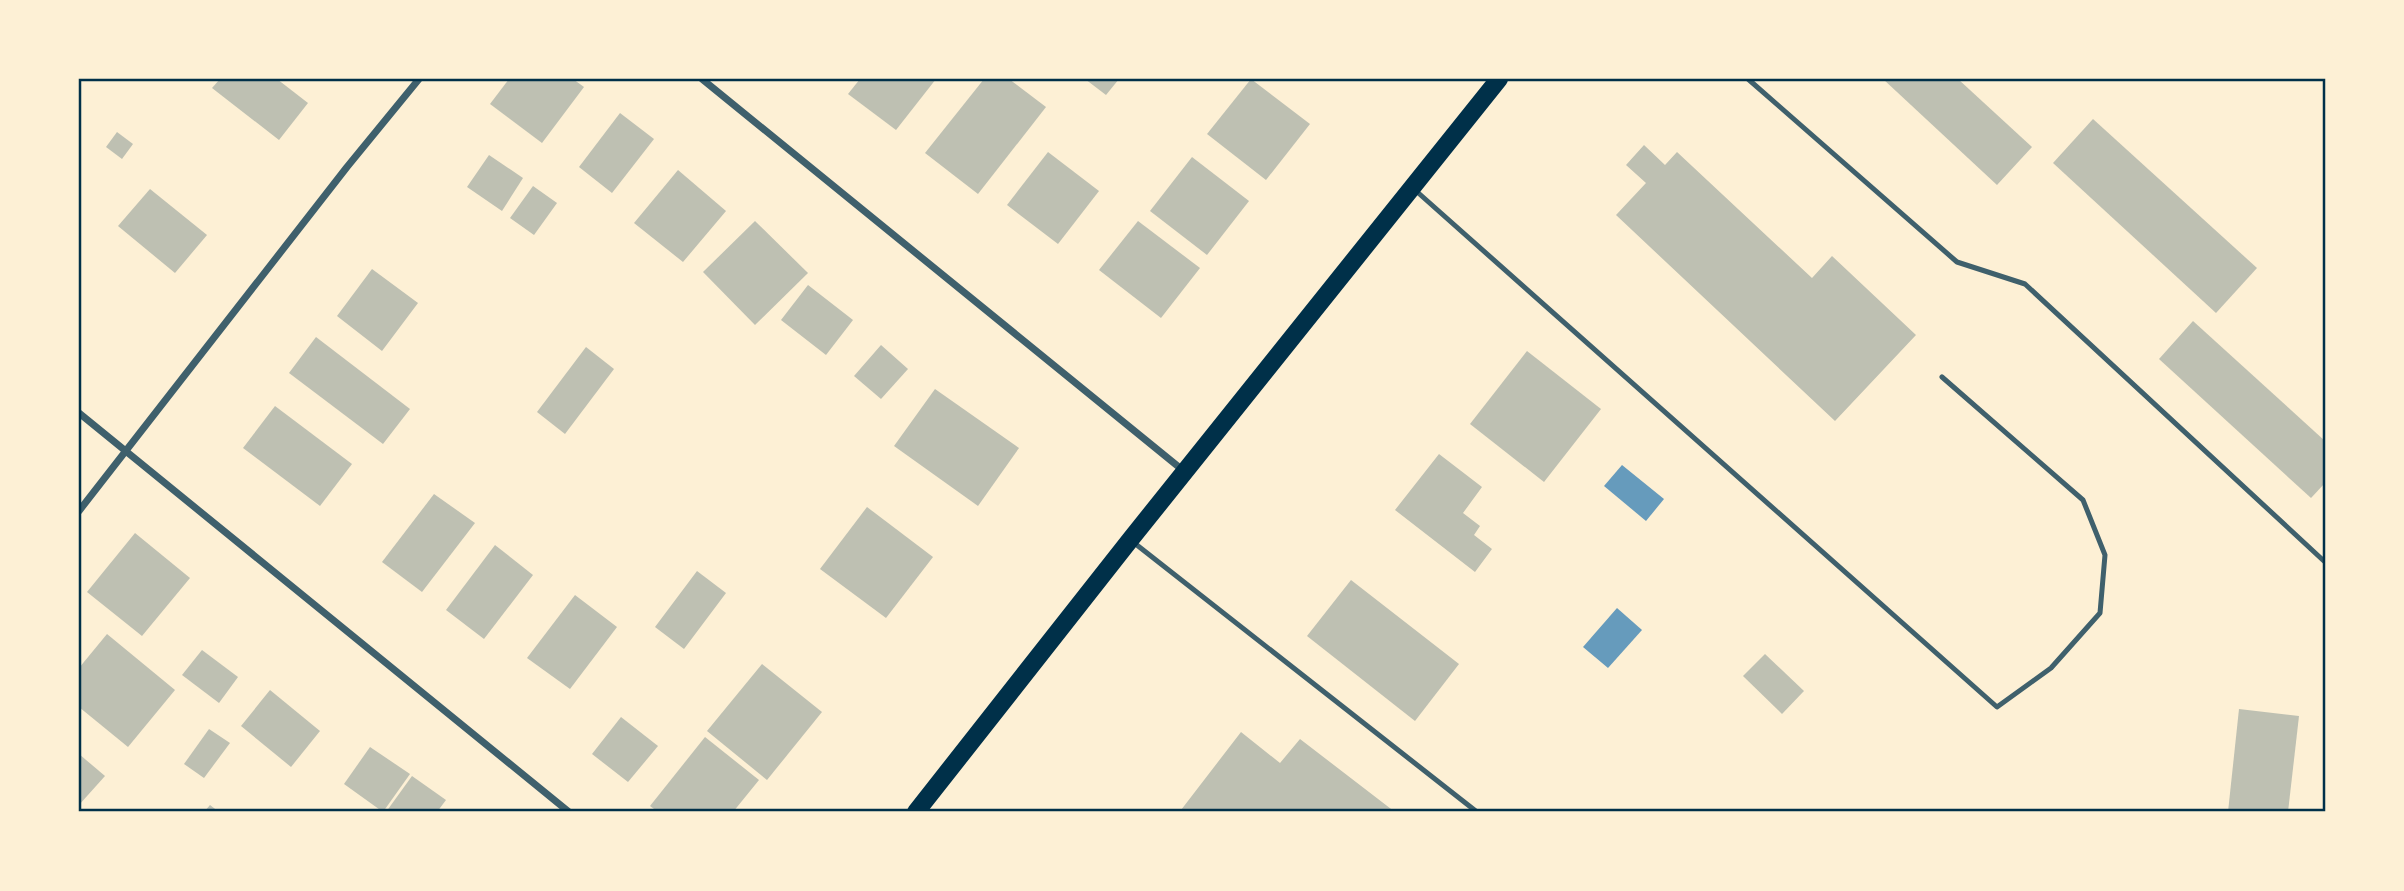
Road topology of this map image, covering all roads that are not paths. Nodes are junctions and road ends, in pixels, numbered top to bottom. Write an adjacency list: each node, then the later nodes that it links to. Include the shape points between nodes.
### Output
1 (419, 79): 8 (street)
2 (702, 79): 9 (street)
3 (1499, 79): 5 (main road)
4 (1748, 79): 12 (lane, via 1957,262 2025,284)
5 (1412, 188): 6 (lane, via 1997,707 2051,668 2100,613 2105,555 2083,500); 9 (main road)
6 (1941, 377)
7 (79, 413): 8 (street)
8 (126, 452): 10 (street); 13 (street)
9 (1185, 472): 11 (main road)
10 (79, 512)
11 (1130, 540): 14 (main road); 15 (lane)
12 (2325, 562)
13 (569, 812)
14 (916, 812)
15 (1477, 812)

